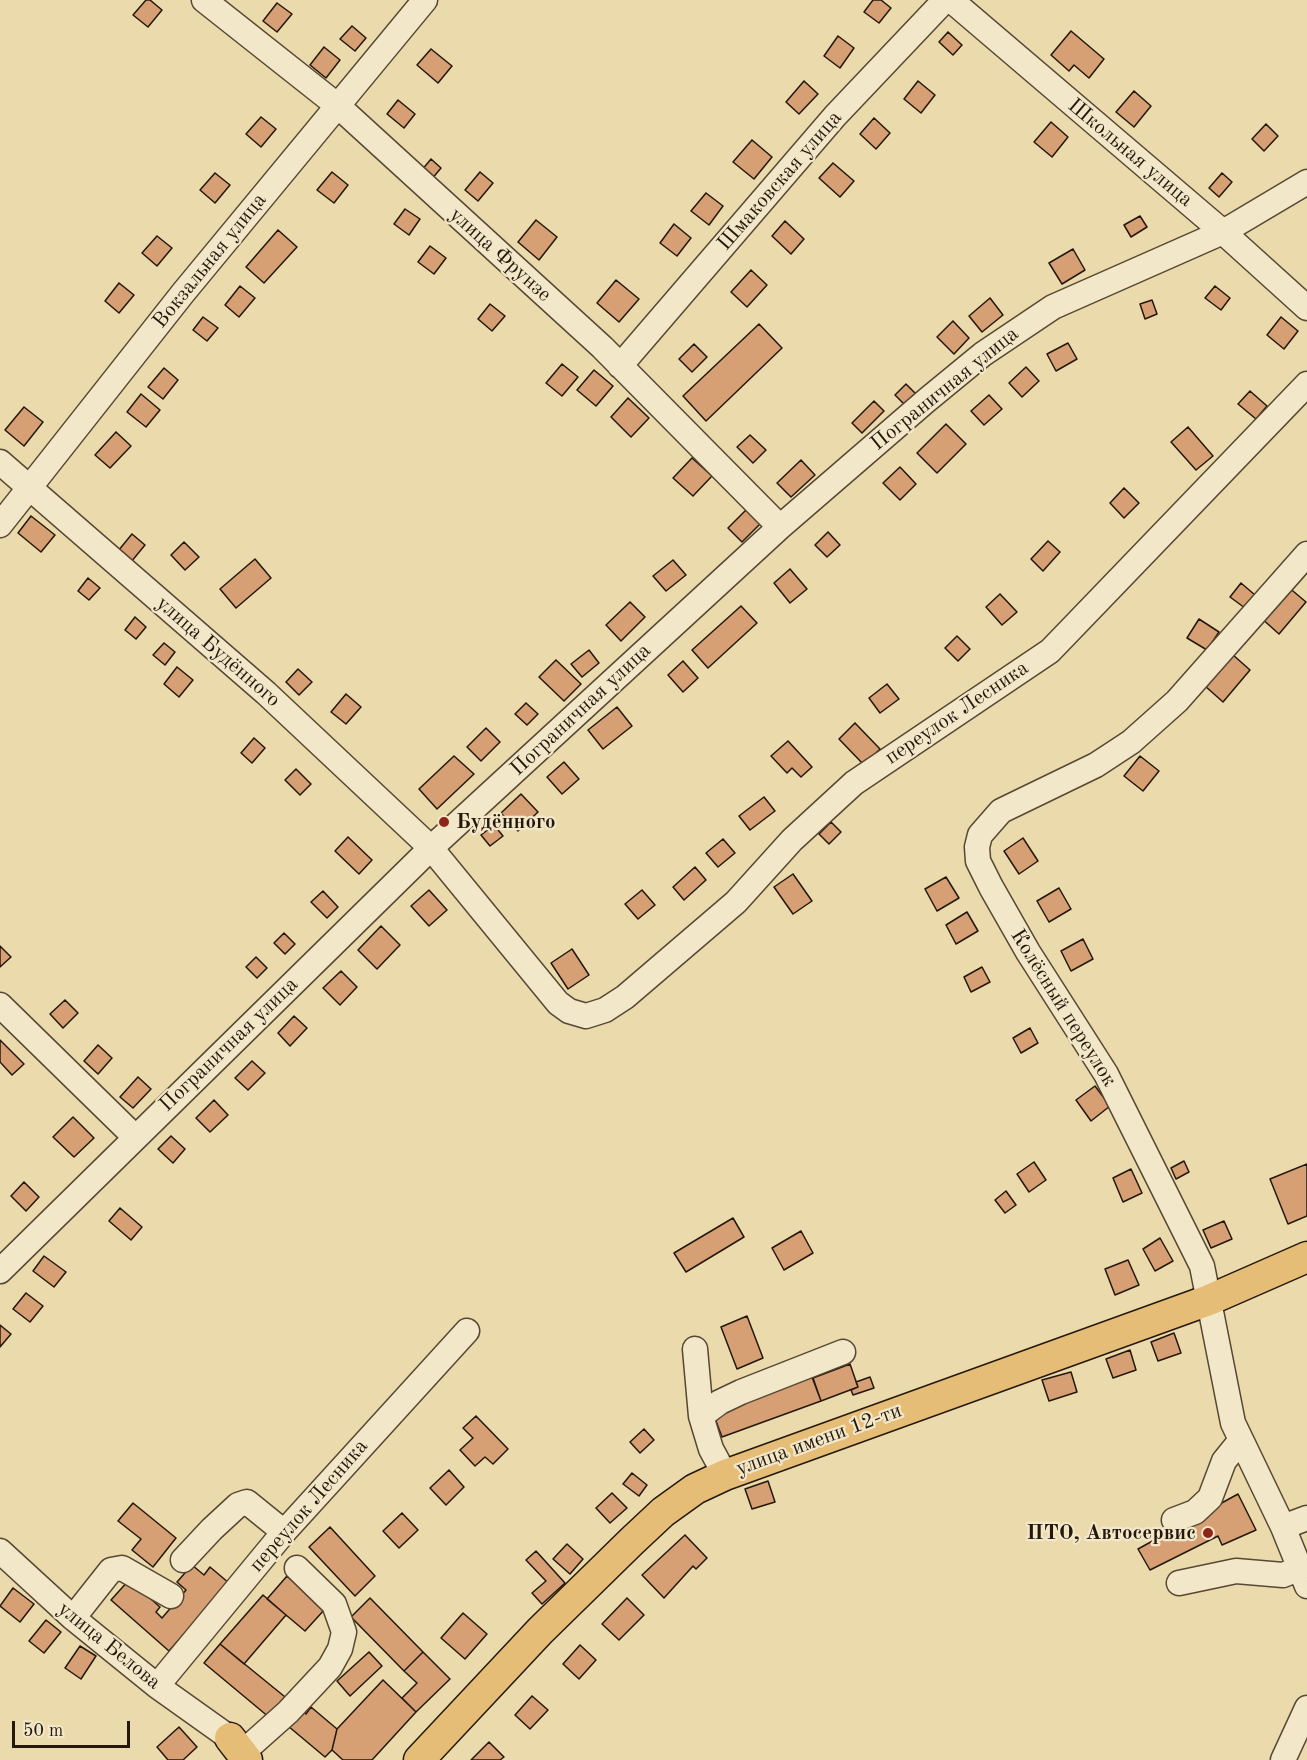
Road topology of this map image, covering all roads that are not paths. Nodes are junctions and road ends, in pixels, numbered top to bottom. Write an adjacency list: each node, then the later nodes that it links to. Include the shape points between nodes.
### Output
1 (204, 0): 5 (street, улица Фрунзе)
2 (425, 0): 5 (street, Вокзальная улица)
3 (945, 0): 9 (street, Шмаковская улица, via 835,116)
4 (951, 0): 7 (street, Школьная улица)
5 (338, 106): 9 (street, улица Фрунзе); 12 (street, Вокзальная улица, via 183,292)
6 (1307, 182): 7 (street, Пограничная улица)
7 (1223, 232): 8 (street, Школьная улица); 14 (street, Пограничная улица, via 1053,307 1024,325 927,400)
8 (1307, 308)
9 (620, 366): 14 (street, улица Фрунзе)
10 (1307, 384): 18 (street, переулок Лесника, via 1050,651 854,783 792,840 736,902 625,997)
11 (0, 462): 12 (street, улица Будённого)
12 (29, 488): 13 (street, Вокзальная улица); 16 (street, улица Будённого, via 266,693)
13 (0, 525)
14 (780, 527): 16 (street, Пограничная улица)
15 (1307, 554): 22 (street, Колёсный переулок, via 1169,708 1131,742 1096,765 1001,811 980,835 977,847 978,861 991,887 1106,1074 1157,1173 1202,1266)
16 (431, 848): 18 (street, улица Будённого, via 558,1003); 19 (street, Пограничная улица)
17 (0, 1005): 19 (street)
18 (586, 1016)
19 (135, 1137): 21 (street, Пограничная улица)
20 (1307, 1257): 22 (main road, улица имени 12-ти)
21 (0, 1271)
22 (1209, 1300): 27 (street, Колёсный переулок, via 1233,1423); 28 (main road, улица имени 12-ти)
23 (467, 1331): 32 (street, переулок Лесника)
24 (695, 1349): 26 (street)
25 (843, 1352): 26 (street, via 741,1392)
26 (701, 1416): 28 (street, via 711,1449)
27 (1241, 1440): 30 (street, via 1224,1461 1210,1498 1195,1512); 31 (street, Колёсный переулок)
28 (725, 1475): 43 (main road, улица имени 12-ти, via 695,1489 663,1512 540,1631)
29 (1307, 1518): 31 (street)
30 (1174, 1520)
31 (1283, 1527): 36 (street, Колёсный переулок)
32 (284, 1532): 34 (street, via 247,1502 238,1505); 40 (street, переулок Лесника)
33 (0, 1551): 39 (street, улица Белова)
34 (183, 1560)
35 (297, 1568): 42 (street, via 334,1604 344,1632 340,1649 330,1667 288,1712)
36 (1303, 1577): 37 (street, via 1236,1571)
37 (1179, 1583)
38 (171, 1596): 39 (street, via 122,1568 111,1570)
39 (73, 1618): 40 (street, улица Белова)
40 (157, 1686): 42 (street, улица Белова)
41 (1307, 1708): 44 (street)
42 (240, 1750)
43 (419, 1760)
44 (1282, 1760)

